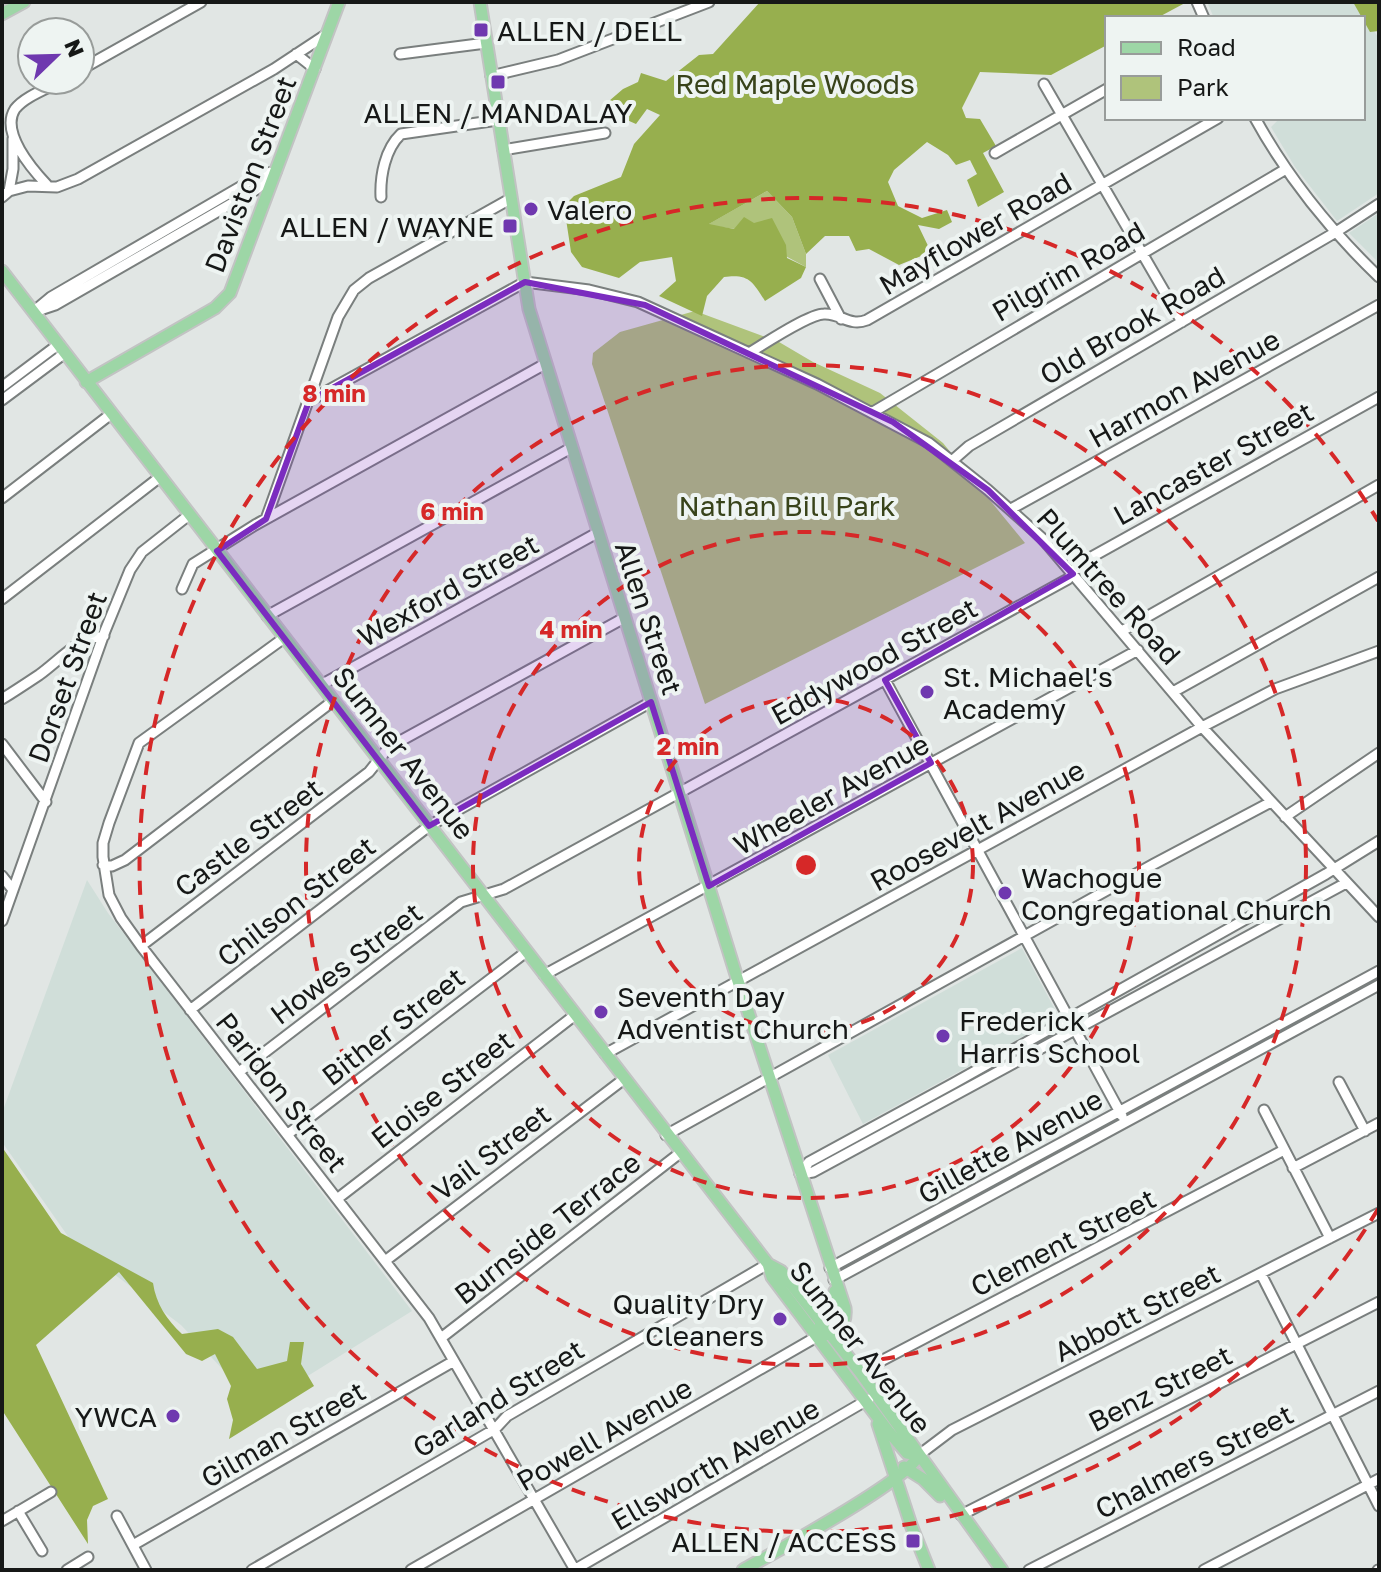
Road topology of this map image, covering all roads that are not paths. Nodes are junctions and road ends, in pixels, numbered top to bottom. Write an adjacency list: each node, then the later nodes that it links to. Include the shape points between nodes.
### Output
1 (24, 2): 6 (main road)
2 (201, 2): 11 (street)
3 (339, 2): 7 (main road, Daviston Street)
4 (480, 2): 8 (main road, Allen Street)
5 (709, 2): 13 (street, via 558,60)
6 (2, 14)
7 (327, 34): 9 (street); 12 (main road, Daviston Street)
8 (486, 43): 10 (street); 13 (main road, Allen Street)
9 (296, 54): 12 (street); 27 (street, via 78,179)
10 (400, 54)
11 (96, 61)
12 (315, 69): 26 (main road, Daviston Street)
13 (491, 76): 18 (main road, Allen Street)
14 (1044, 84): 17 (street)
15 (1105, 90): 17 (street)
16 (36, 96): 22 (street, via 17,107 10,121)
17 (1060, 115): 24 (street); 28 (street)
18 (498, 120): 23 (main road, Allen Street); 30 (street, via 397,137 384,167)
19 (1215, 120): 28 (street, Mayflower Road)
20 (1256, 120): 25 (street)
21 (605, 133): 23 (street)
22 (13, 136): 27 (street); 29 (street)
23 (503, 150): 31 (main road, Allen Street)
24 (995, 153)
25 (1286, 169): 33 (street); 34 (street, Pilgrim Road)
26 (276, 172): 40 (street, via 230,205 55,305); 46 (main road, Daviston Street, via 226,298)
27 (47, 186): 29 (street)
28 (1102, 186): 34 (street); 41 (street, Mayflower Road, via 867,320 852,324)
29 (6, 194)
30 (381, 197)
31 (510, 199): 38 (main road, Allen Street); 50 (street, via 354,290 338,317)
32 (1379, 204): 33 (street, Old Brook Road)
33 (1336, 232): 36 (street); 42 (street, Old Brook Road)
34 (1141, 255): 42 (street); 51 (street, Pilgrim Road)
35 (2, 271): 40 (main road, Sumner Avenue)
36 (1379, 277)
37 (820, 279): 41 (street)
38 (525, 282): 44 (street, Plumtree Road, via 638,302); 45 (main road, Allen Street); 50 (street)
39 (1379, 305): 58 (street, Harmon Avenue)
40 (33, 312): 43 (main road, Sumner Avenue)
41 (841, 319): 44 (street, Mayflower Road, via 818,315)
42 (1182, 322): 54 (street, Old Brook Road)
43 (62, 348): 46 (main road, Sumner Avenue); 47 (street); 49 (street)
44 (749, 353): 51 (street, Plumtree Road)
45 (545, 364): 53 (main road, Allen Street); 60 (street)
46 (86, 382): 52 (main road, Sumner Avenue)
47 (2, 387)
48 (1379, 397): 63 (street, Lancaster Street, via 1079,564)
49 (2, 400)
50 (309, 401): 60 (street)
51 (873, 412): 54 (street, Plumtree Road)
52 (111, 414): 55 (main road, Sumner Avenue); 57 (street)
53 (571, 448): 61 (main road, Allen Street); 67 (street)
54 (953, 460): 58 (street, Plumtree Road)
55 (160, 477): 59 (main road, Sumner Avenue); 66 (street)
56 (1379, 485): 69 (street)
57 (2, 498)
58 (1011, 509): 63 (street, Plumtree Road)
59 (189, 515): 62 (main road, Sumner Avenue); 70 (street, Dorset Street, via 137,557)
60 (266, 519): 62 (street)
61 (597, 533): 68 (main road, Allen Street); 75 (street, Wexford Street)
62 (217, 551): 65 (street, via 193,564); 67 (main road, Sumner Avenue)
63 (1073, 574): 69 (street, Plumtree Road); 74 (street, Eddywood Street)
64 (1379, 577): 76 (street)
65 (182, 589)
66 (2, 599)
67 (267, 616): 71 (main road, Sumner Avenue)
68 (624, 618): 79 (main road, Allen Street); 83 (street, Castle Street, via 393,745)
69 (1122, 631): 72 (street, Plumtree Road)
70 (104, 636): 77 (street, via 76,645); 86 (street, Dorset Street)
71 (284, 638): 75 (main road, Sumner Avenue); 92 (street, via 139,743 105,836)
72 (1138, 650): 76 (street, Plumtree Road); 84 (street, Wheeler Avenue)
73 (1379, 651): 80 (street, Roosevelt Avenue, via 1275,689)
74 (885, 680): 84 (street); 85 (street, Eddywood Street)
75 (321, 685): 78 (main road, Sumner Avenue)
76 (1173, 692): 80 (street, Plumtree Road)
77 (2, 699)
78 (333, 701): 83 (main road, Sumner Avenue); 92 (street, via 125,860)
79 (651, 702): 85 (main road, Allen Street); 89 (street, Chilson Street)
80 (1202, 727): 87 (street, Plumtree Road); 91 (street, Roosevelt Avenue)
81 (2, 744): 86 (street)
82 (1379, 753): 88 (street)
83 (378, 759): 89 (main road, Sumner Avenue); 102 (street, Castle Street, via 315,815)
84 (931, 763): 91 (street); 96 (street, Wheeler Avenue)
85 (679, 792): 96 (main road, Allen Street); 98 (street, Eddywood Street, via 504,889)
86 (46, 802): 97 (street, Dorset Street)
87 (1271, 802): 88 (street, Plumtree Road); 101 (street)
88 (1285, 817): 93 (street, Plumtree Road)
89 (429, 826): 98 (main road, Sumner Avenue); 109 (street, Chilson Street)
90 (1379, 841): 93 (street)
91 (977, 850): 101 (street); 106 (street, Roosevelt Avenue)
92 (103, 865): 102 (street, Paridon Street, via 112,903)
93 (1334, 870): 95 (street, Plumtree Road); 112 (street)
94 (2, 876): 97 (street)
95 (1346, 883): 99 (street, Plumtree Road); 113 (street)
96 (709, 886): 105 (street, Wheeler Avenue); 106 (main road, Allen Street)
97 (13, 890): 100 (street, Dorset Street)
98 (482, 894): 103 (main road, Sumner Avenue); 117 (street, Howes Street, via 461,902)
99 (1379, 917)
100 (2, 921)
101 (1025, 936): 112 (street); 118 (street)
102 (141, 946): 109 (street, Paridon Street)
103 (526, 952): 105 (main road, Sumner Avenue); 126 (street, Bither Street)
104 (1379, 971): 108 (street, Gillette Avenue)
105 (544, 975): 110 (main road, Sumner Avenue)
106 (738, 981): 114 (street, Roosevelt Avenue); 118 (main road, Allen Street)
107 (1379, 985): 111 (street, Gillette Avenue)
108 (1317, 1005): 111 (street); 115 (street, Gillette Avenue)
109 (190, 1010): 117 (street, Paridon Street)
110 (575, 1015): 114 (main road, Sumner Avenue); 133 (street, Eloise Street)
111 (1322, 1016): 116 (street, Gillette Avenue)
112 (1070, 1018): 113 (street); 131 (street, via 809,1162)
113 (1076, 1029): 122 (street); 131 (street, via 813,1172)
114 (605, 1054): 119 (main road, Sumner Avenue)
115 (1219, 1058): 116 (street); 122 (street, Gillette Avenue)
116 (1224, 1069): 123 (street, Gillette Avenue)
117 (239, 1072): 126 (street, Paridon Street)
118 (769, 1077): 127 (street); 131 (main road, Allen Street)
119 (624, 1079): 127 (main road, Sumner Avenue); 137 (street, Vail Street)
120 (1339, 1082): 125 (street)
121 (1264, 1110): 128 (street)
122 (1120, 1112): 123 (street); 132 (street, Gillette Avenue)
123 (1125, 1123): 134 (street, Gillette Avenue)
124 (1379, 1123): 125 (street)
125 (1365, 1131): 130 (street)
126 (288, 1134): 133 (street, Paridon Street)
127 (666, 1135): 129 (main road, Sumner Avenue)
128 (1284, 1150): 130 (street); 148 (street, Clement Street)
129 (680, 1153): 138 (main road, Sumner Avenue); 145 (street, Burnside Terrace)
130 (1293, 1168): 136 (street)
131 (800, 1174): 140 (main road, Allen Street)
132 (978, 1189): 134 (street); 140 (street, Gillette Avenue)
133 (337, 1199): 137 (street, Paridon Street)
134 (983, 1200): 140 (street, Gillette Avenue)
135 (1379, 1213): 136 (street, Abbott Street)
136 (1330, 1238): 139 (street, Abbott Street)
137 (385, 1261): 145 (street, Paridon Street)
138 (768, 1264): 142 (main road, Sumner Avenue, via 781,1271); 144 (main road, Sumner Avenue, via 772,1277); 152 (street, Garland Street, via 507,1416)
139 (1261, 1274): 146 (street); 153 (street, Abbott Street, via 952,1430)
140 (833, 1277): 142 (main road, via 835,1307); 143 (main road, Allen Street, via 845,1313)
141 (1379, 1302): 146 (street, Benz Street)
142 (821, 1321): 143 (main road, Sumner Avenue); 144 (main road)
143 (832, 1335): 144 (main road); 148 (main road, Sumner Avenue)
144 (818, 1336): 150 (main road, Sumner Avenue); 158 (street, Powell Avenue)
145 (441, 1338): 147 (street, Paridon Street)
146 (1295, 1344): 151 (street); 161 (street, Benz Street)
147 (454, 1361): 152 (street, Paridon Street); 164 (street, Gilman Street)
148 (860, 1372): 150 (main road, Sumner Avenue)
149 (1379, 1391): 151 (street, Chalmers Street)
150 (871, 1397): 153 (main road, Sumner Avenue); 154 (main road); 171 (street, Ellsworth Avenue)
151 (1332, 1415): 156 (street); 175 (street, Chalmers Street)
152 (495, 1429): 158 (street, Paridon Street); 169 (street, Garland Street)
153 (919, 1455): 154 (main road); 161 (main road, Sumner Avenue)
154 (902, 1471): 161 (main road, Sumner Avenue); 172 (main road); 173 (main road, via 911,1525)
155 (1379, 1479): 156 (street)
156 (1368, 1484): 159 (street); 176 (street)
157 (51, 1492): 160 (street)
158 (535, 1499): 170 (street, Powell Avenue); 171 (street, Paridon Street)
159 (1379, 1506)
160 (18, 1511): 163 (street); 165 (street)
161 (961, 1515): 174 (main road, Sumner Avenue)
162 (117, 1516): 164 (street)
163 (2, 1521)
164 (133, 1545): 168 (street)
165 (42, 1551)
166 (88, 1557): 167 (street)
167 (67, 1570)
168 (146, 1570)
169 (252, 1570)
170 (411, 1570)
171 (574, 1570)
172 (743, 1570)
173 (929, 1570)
174 (1002, 1570)
175 (1029, 1570)
176 (1204, 1570)

